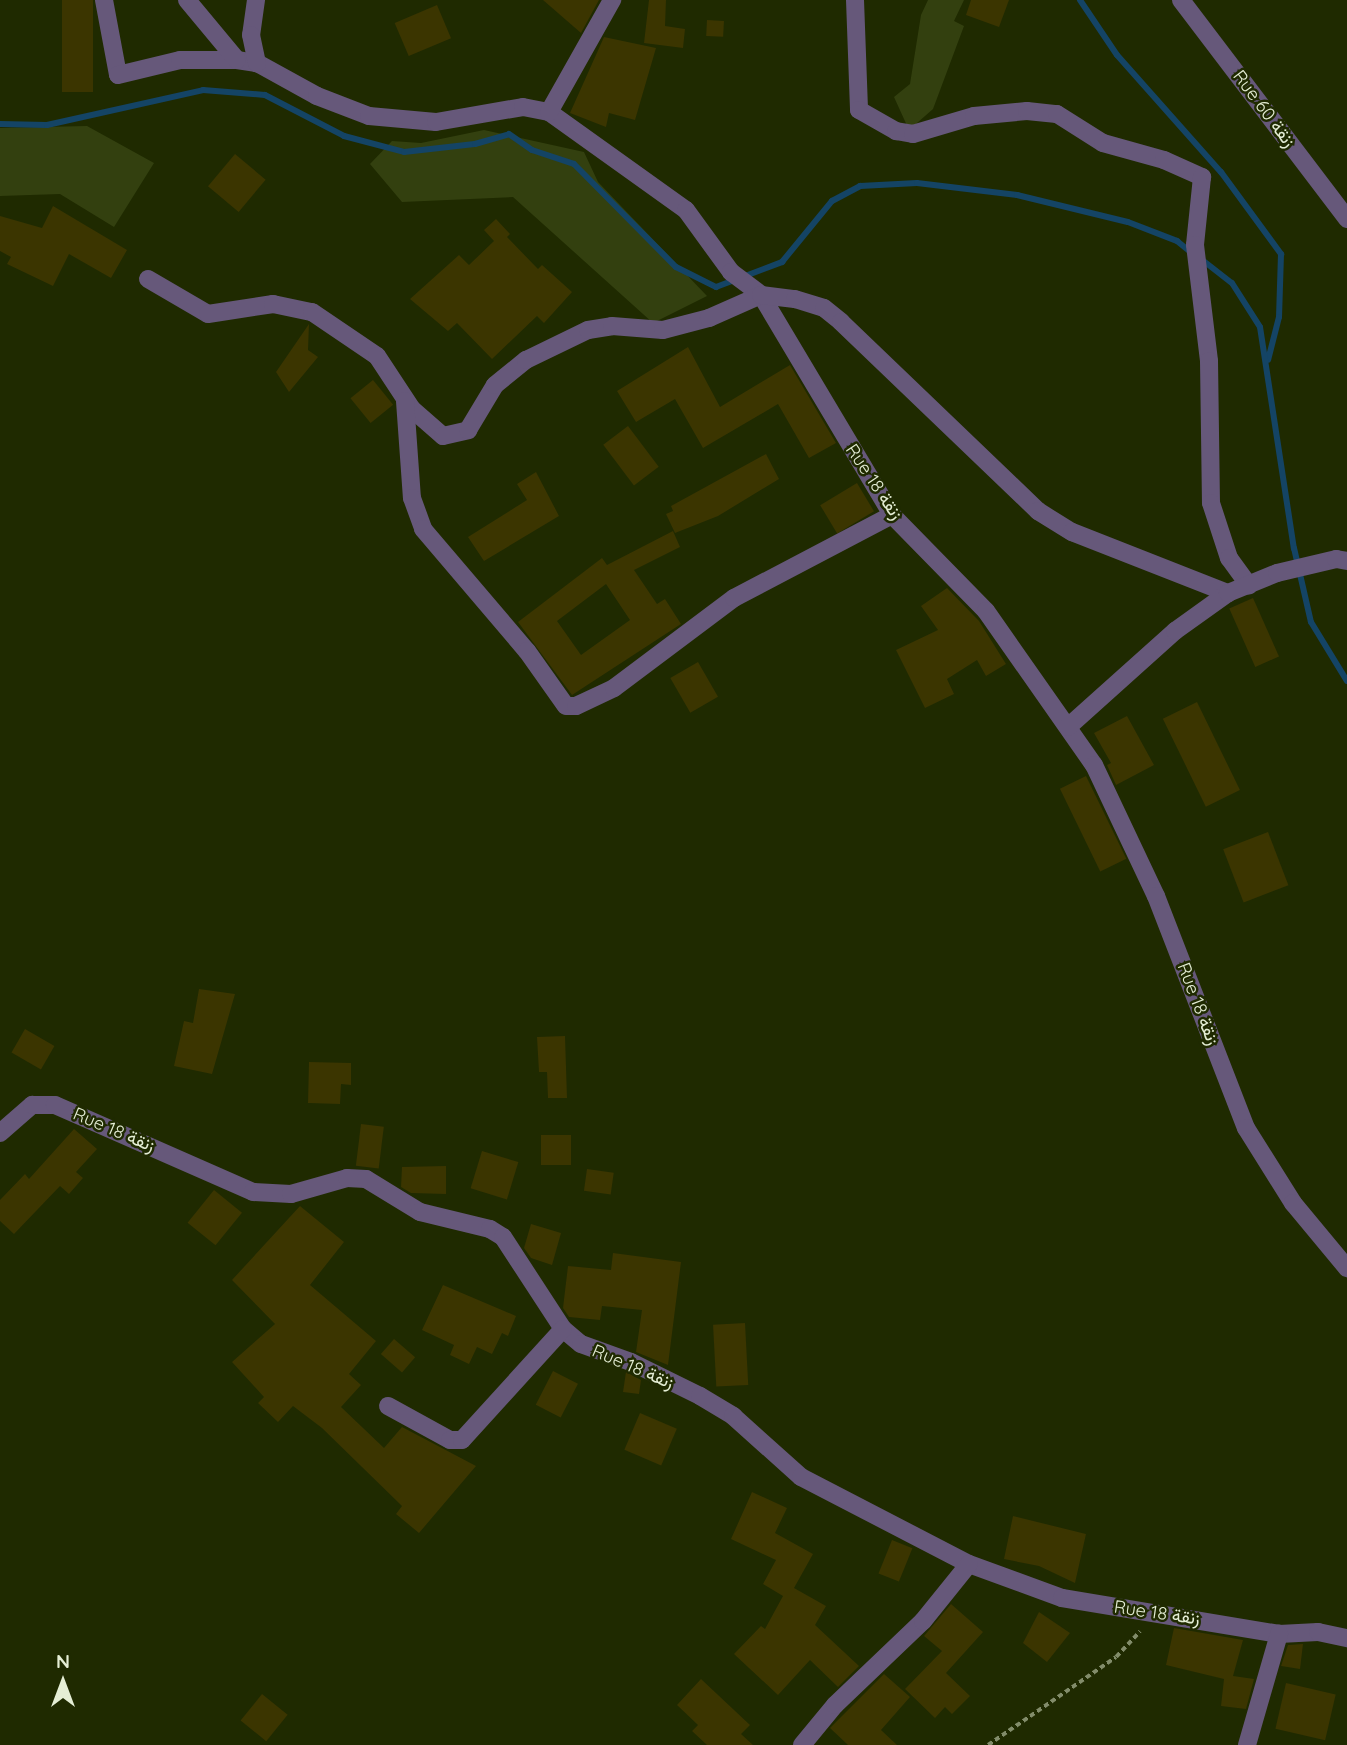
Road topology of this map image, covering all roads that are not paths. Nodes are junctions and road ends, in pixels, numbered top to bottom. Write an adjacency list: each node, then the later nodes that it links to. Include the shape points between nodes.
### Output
1 (104, 0): 7 (street, via 118,75 180,61)
2 (187, 0): 7 (street)
3 (256, 0): 8 (street, via 251,35)
4 (612, 0): 9 (street)
5 (855, 0): 16 (street, via 859,110 896,131 913,135 974,116 1027,111 1057,114 1102,143 1164,160 1202,177 1196,272 1209,361 1211,503 1229,558)
6 (1181, 0): 10 (street, Rue 60 زنقة)
7 (237, 60): 8 (street)
8 (257, 63): 9 (street, via 317,96 369,116 436,122 523,107)
9 (548, 112): 12 (street, via 685,209 731,272)
10 (1347, 219)
11 (148, 279): 13 (street, via 208,314 274,304 312,313 377,356)
12 (757, 291): 13 (street, via 684,326 640,330 612,326 565,339 526,360 495,386 468,430 452,436 435,434); 14 (street, Rue 18 زنقة); 17 (street, via 824,308 981,460 1038,511 1072,533)
13 (405, 394): 14 (street, via 412,498 424,530 527,651 566,706 576,706 614,688 734,598)
14 (892, 515): 18 (street, Rue 18 زنقة, via 970,592)
15 (1341, 560): 16 (street, via 1277,573)
16 (1249, 586): 17 (street)
17 (1228, 593): 18 (street, via 1175,631)
18 (1068, 727): 20 (street, Rue 18 زنقة, via 1127,828 1246,1128 1293,1203)
19 (0, 1133): 21 (street, Rue 18 زنقة, via 32,1105 55,1105 253,1192 291,1194 347,1178 366,1179 420,1212 490,1229 503,1237)
20 (1347, 1268)
21 (563, 1329): 22 (street, via 462,1440 450,1440); 23 (street, Rue 18 زنقة, via 596,1352 631,1362 700,1396 733,1416 801,1476)
22 (388, 1406)
23 (969, 1564): 24 (street, Rue 18 زنقة, via 1062,1598); 26 (street, via 923,1620 835,1705)
24 (1279, 1634): 25 (street, Rue 18 زنقة, via 1318,1632); 27 (street)
25 (1347, 1638)
26 (802, 1745)
27 (1247, 1745)

